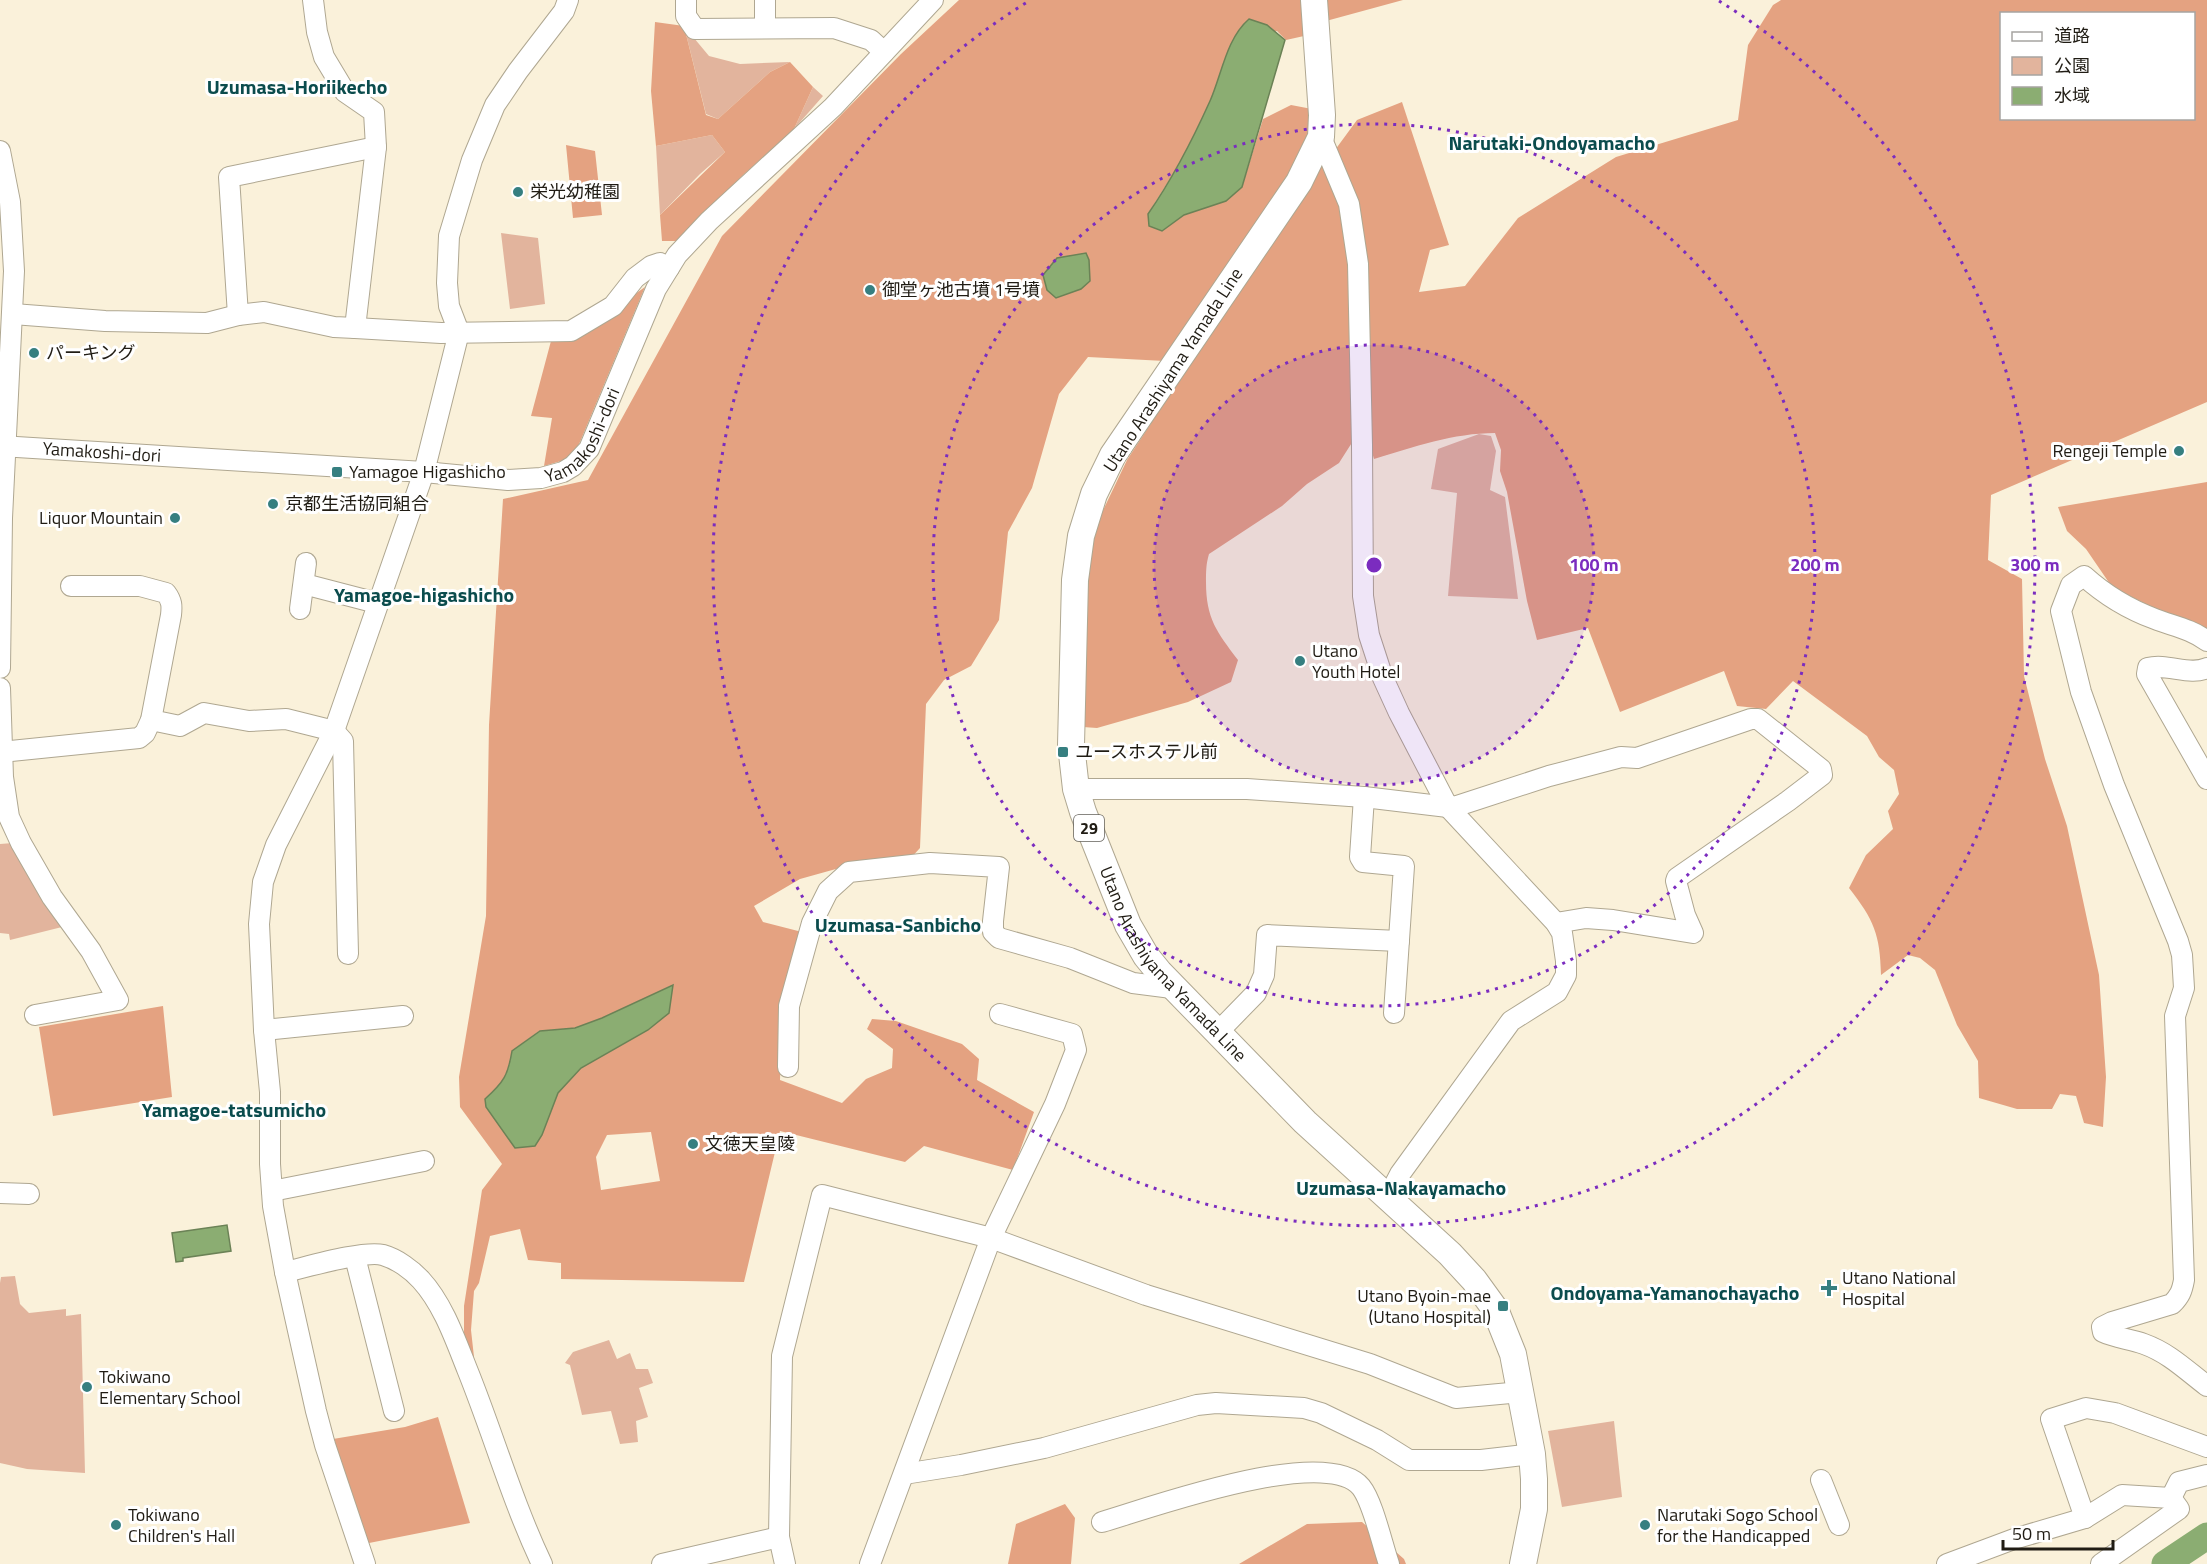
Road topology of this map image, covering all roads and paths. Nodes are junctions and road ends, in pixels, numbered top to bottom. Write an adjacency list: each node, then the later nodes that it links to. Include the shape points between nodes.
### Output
1 (312, 0): 10 (street, via 324,57 345,92 374,112)
2 (568, 0): 16 (street, via 495,105 472,160 449,236 449,306)
3 (686, 0): 7 (street, via 686,16 695,29)
4 (765, 0): 7 (street)
5 (933, 0): 8 (street, Yamakoshi-dori)
6 (1314, 0): 9 (main road, Utano Arashiyama Yamada Line / 29)
7 (765, 28): 8 (street, via 834,28 871,40)
8 (884, 52): 12 (street, Yamakoshi-dori, via 832,107 698,232)
9 (1321, 137): 32 (main road, Utano Arashiyama Yamada Line / 29, via 1299,182 1113,455 1094,494 1081,536 1075,580 1071,745); 34 (street, via 1349,204 1358,264 1363,596 1368,635 1399,713)
10 (376, 147): 14 (street, via 229,177); 15 (street)
11 (0, 151): 13 (street, via 10,202)
12 (669, 268): 16 (street, via 660,263 651,266 635,278 613,306 572,331); 18 (street, Yamakoshi-dori, via 656,288 588,449 573,466 551,476 508,480)
13 (9, 300): 14 (street, via 105,321 207,323); 17 (street)
14 (238, 315): 15 (street, via 264,312)
15 (355, 328): 16 (street)
16 (459, 332): 18 (street)
17 (2, 446): 18 (street, Yamakoshi-dori); 25 (street)
18 (424, 472): 22 (street)
19 (306, 563): 20 (street)
20 (304, 584): 22 (street); 23 (street)
21 (71, 586): 28 (street, via 141,586 166,593 170,598 171,615)
22 (377, 603): 29 (street)
23 (300, 609)
24 (2207, 641): 54 (street, via 2116,602 2084,576 2071,585 2061,611 2085,703 2114,785 2178,941 2184,988 2175,1016 2182,1291 2172,1304 2102,1327 2103,1332 2159,1351)
25 (0, 668)
26 (2207, 668): 31 (street, via 2155,666 2148,668 2147,674)
27 (0, 688): 30 (street)
28 (151, 720): 29 (street, via 180,726 204,713 249,721 286,719); 30 (street, via 139,738)
29 (334, 731): 37 (street, via 343,741); 43 (street, via 276,844 263,882 258,924)
30 (1, 752): 41 (street, via 9,817 21,843 118,1000)
31 (2207, 779)
32 (1076, 789): 33 (street, via 1247,789); 38 (main road, Utano Arashiyama Yamada Line / 29, via 1128,924 1146,956)
33 (1364, 798): 34 (street); 36 (street, via 1360,857 1363,862 1404,866)
34 (1448, 807): 35 (street); 35 (street, via 1621,757 1637,758 1751,719 1758,719 1821,769 1822,775 1788,801 1677,878 1693,933 1586,918)
35 (1556, 923): 50 (street, via 1562,933 1566,961 1566,975 1557,992 1511,1021 1400,1174)
36 (1399, 941): 39 (street); 44 (street, via 1267,935 1264,975 1256,993)
37 (348, 954)
38 (1172, 988): 44 (main road, Utano Arashiyama Yamada Line / 29); 45 (street, via 1133,983 1070,958 999,938 993,932 993,921 999,867 930,863 849,872 828,891 812,923 789,1005)
39 (1394, 1012)
40 (1000, 1014): 51 (street, via 1072,1034 1076,1050 1055,1104)
41 (35, 1015)
42 (404, 1016): 43 (street)
43 (264, 1030): 47 (street)
44 (1217, 1033): 50 (main road, Utano Arashiyama Yamada Line / 29)
45 (788, 1067)
46 (424, 1161): 47 (street)
47 (272, 1191): 53 (street)
48 (0, 1193): 49 (street)
49 (29, 1194)
50 (1387, 1199): 55 (main road, Utano Arashiyama Yamada Line / 29, via 1450,1254 1487,1297 1507,1337)
51 (991, 1238): 55 (street, via 1146,1295 1370,1364 1456,1398); 59 (street); 66 (street, via 822,1195 782,1356)
52 (355, 1257): 53 (street); 56 (street); 68 (street, via 372,1254 390,1258 416,1276 433,1296 455,1338)
53 (285, 1272): 67 (street, via 323,1438)
54 (2207, 1386)
55 (1521, 1392): 58 (main road, Utano Arashiyama Yamada Line / 29)
56 (394, 1411)
57 (2207, 1448): 63 (street, via 2115,1413 2086,1408 2051,1419)
58 (1532, 1454): 59 (street, via 1481,1460 1409,1460 1322,1413 1304,1408 1216,1403 1044,1448); 73 (main road, Utano Arashiyama Yamada Line / 29, via 1534,1509)
59 (904, 1473): 71 (street)
60 (2207, 1475): 62 (street, via 2179,1482)
61 (1821, 1480): 65 (street)
62 (2171, 1498): 63 (street, via 2122,1495); 75 (street, via 2179,1509)
63 (2085, 1518): 74 (street)
64 (1102, 1522): 72 (street, via 1256,1478 1302,1472 1346,1476 1360,1486 1367,1498)
65 (1839, 1526)
66 (779, 1537): 69 (street); 70 (street)
67 (365, 1564)
68 (542, 1564)
69 (662, 1564)
70 (785, 1564)
71 (870, 1564)
72 (1389, 1564)
73 (1523, 1564)
74 (1947, 1564)
75 (2101, 1564)

